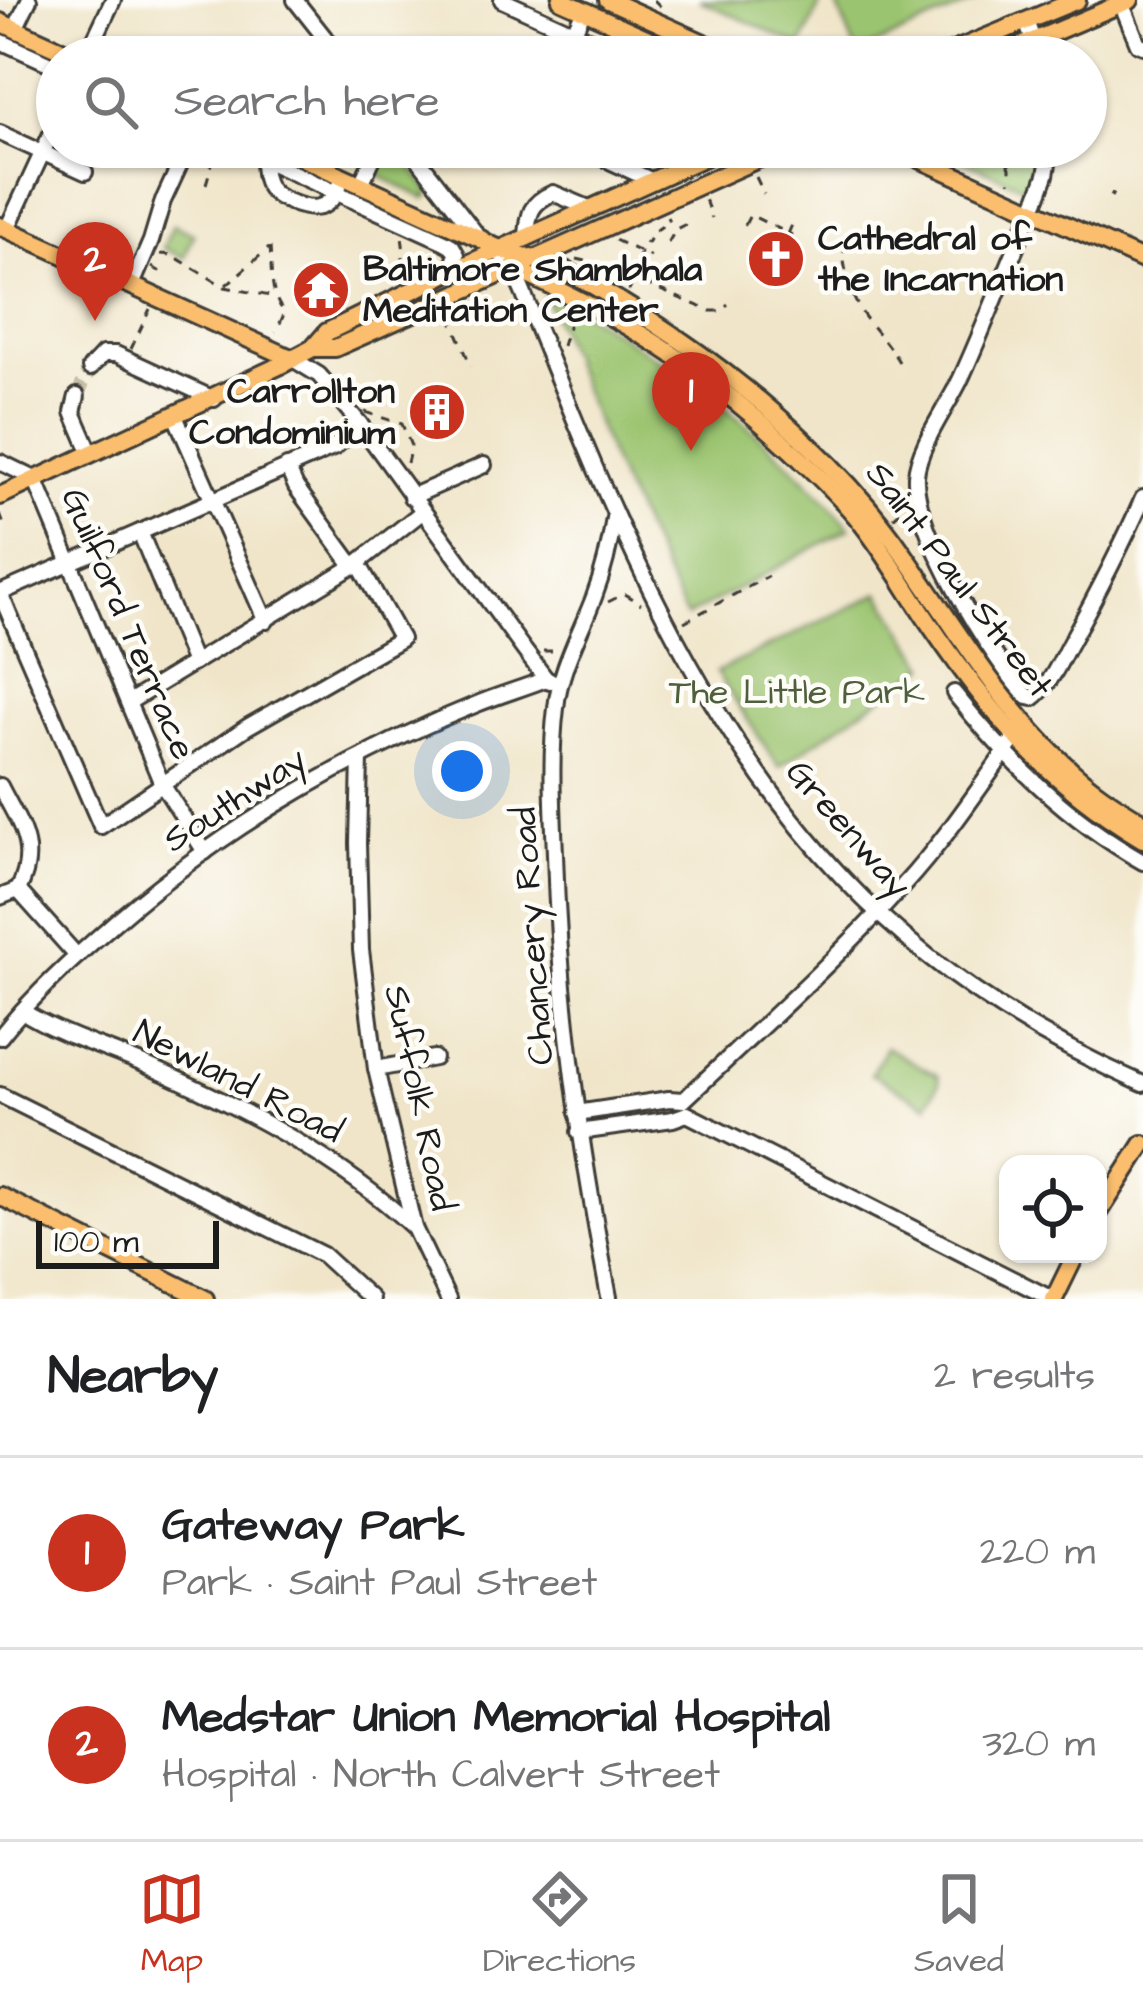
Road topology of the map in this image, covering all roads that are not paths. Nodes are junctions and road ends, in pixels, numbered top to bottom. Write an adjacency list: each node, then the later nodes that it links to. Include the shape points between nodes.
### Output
1 (28, 0): 11 (street)
2 (113, 0): 13 (street)
3 (295, 0): 14 (street)
4 (502, 0): 12 (street)
5 (561, 0): 9 (main road)
6 (608, 0): 18 (main road)
7 (1124, 1): 8 (main road); 24 (street)
8 (1083, 6): 10 (main road); 21 (main road)
9 (584, 10): 12 (street); 17 (main road)
10 (1026, 21): 19 (main road); 20 (street)
11 (8, 26): 22 (main road)
12 (574, 32): 15 (street); 16 (street)
13 (93, 36)
14 (323, 36)
15 (572, 36)
16 (583, 36)
17 (642, 36)
18 (688, 36)
19 (990, 36)
20 (1031, 36)
21 (1050, 36)
22 (36, 38)
23 (0, 41): 25 (street)
24 (1143, 46)
25 (36, 57)
26 (0, 133): 27 (street)
27 (36, 149)
28 (36, 166): 46 (street)
29 (77, 168): 41 (street)
30 (178, 168): 54 (street)
31 (263, 168): 43 (street, via 276,195 309,209)
32 (293, 168): 43 (street, Saint Paul Street)
33 (317, 168): 43 (main road, Saint Paul Street)
34 (360, 168): 43 (street)
35 (425, 168): 48 (street)
36 (635, 168): 42 (street)
37 (681, 168): 42 (main road)
38 (738, 168): 50 (main road)
39 (939, 168): 45 (main road)
40 (1048, 168): 45 (street)
41 (85, 172)
42 (653, 181): 44 (main road)
43 (347, 184): 48 (main road, Saint Paul Street); 53 (street, Saint Paul Street, via 452,246)
44 (591, 209): 47 (main road); 47 (street, via 553,193 538,199 522,216)
45 (1032, 210): 51 (main road); 69 (street, via 918,461 916,486 930,536 967,609 1026,695 1041,693)
46 (4, 228): 54 (main road)
47 (527, 238): 49 (main road)
48 (481, 239): 49 (main road, Saint Paul Street)
49 (498, 250): 50 (main road, Saint Paul Street); 52 (street, Greenway); 53 (main road)
50 (534, 258): 52 (main road); 84 (main road, Saint Paul Street, via 685,342 810,445 893,539 979,666)
51 (1143, 260)
52 (512, 268): 55 (main road, via 334,348); 72 (street, Greenway); 84 (main road, Saint Paul Street, via 683,359 822,478)
53 (450, 272): 55 (main road, via 327,332)
54 (132, 285): 56 (main road)
55 (313, 348): 56 (main road)
56 (293, 359): 59 (main road); 61 (street)
57 (90, 368): 59 (street, via 116,354)
58 (77, 396): 62 (street, via 74,412)
59 (214, 399): 60 (main road)
60 (175, 416): 62 (main road); 70 (street)
61 (359, 417): 65 (street, via 335,447); 68 (street)
62 (91, 454): 66 (main road)
63 (0, 462): 66 (street)
64 (484, 465): 68 (street)
65 (287, 467): 70 (street); 76 (street)
66 (35, 479): 67 (main road); 75 (street, Guilford Terrace)
67 (0, 496)
68 (411, 497): 71 (street)
69 (1143, 498)
70 (212, 500): 73 (street); 79 (street)
71 (422, 512): 76 (street); 81 (street)
72 (614, 514): 74 (street, Greenway); 77 (street, Chancery Road)
73 (140, 532): 75 (street); 80 (street)
74 (637, 562): 77 (street); 94 (street, Greenway, via 771,791)
75 (70, 563): 78 (street); 83 (street, Guilford Terrace)
76 (355, 565): 79 (street); 86 (street, via 401,639)
77 (602, 576): 81 (street, Chancery Road)
78 (0, 593): 86 (street, via 101,826)
79 (266, 621): 80 (street)
80 (194, 663): 83 (street)
81 (553, 682): 85 (street, Southway, via 477,704); 103 (street, Chancery Road, via 556,913)
82 (954, 693): 84 (street)
83 (129, 702): 86 (street, Guilford Terrace)
84 (1015, 738): 88 (main road, Saint Paul Street); 89 (main road, Saint Paul Street, via 1076,794); 91 (street, via 1046,794); 94 (street)
85 (360, 758): 90 (street, Southway); 99 (street, Suffolk Road, via 361,950)
86 (162, 784): 90 (street, Guilford Terrace)
87 (0, 786): 92 (street, via 27,842)
88 (1143, 823)
89 (1143, 839)
90 (205, 852): 95 (street, Southway)
91 (1143, 862)
92 (18, 890): 93 (street); 95 (street)
93 (0, 897)
94 (879, 913): 100 (street, Greenway, via 1019,1021); 102 (street)
95 (77, 956): 96 (street, Southway)
96 (22, 1012): 97 (street, Southway); 108 (street, Newland Road, via 260,1122 341,1168)
97 (0, 1037)
98 (434, 1058): 99 (street)
99 (376, 1069): 108 (street, Suffolk Road)
100 (1143, 1084)
101 (0, 1095): 113 (street, via 323,1255)
102 (686, 1107): 103 (street, via 669,1099); 104 (street, via 673,1119); 115 (street)
103 (577, 1113): 104 (street, Chancery Road)
104 (579, 1132): 111 (street, Chancery Road)
105 (1143, 1144): 107 (main road)
106 (0, 1196): 112 (main road)
107 (1107, 1200)
108 (414, 1228): 114 (street, Suffolk Road)
109 (1071, 1263): 115 (main road)
110 (592, 1298): 111 (street)
111 (612, 1298)
112 (206, 1299)
113 (371, 1299)
114 (448, 1299)
115 (1053, 1299)

